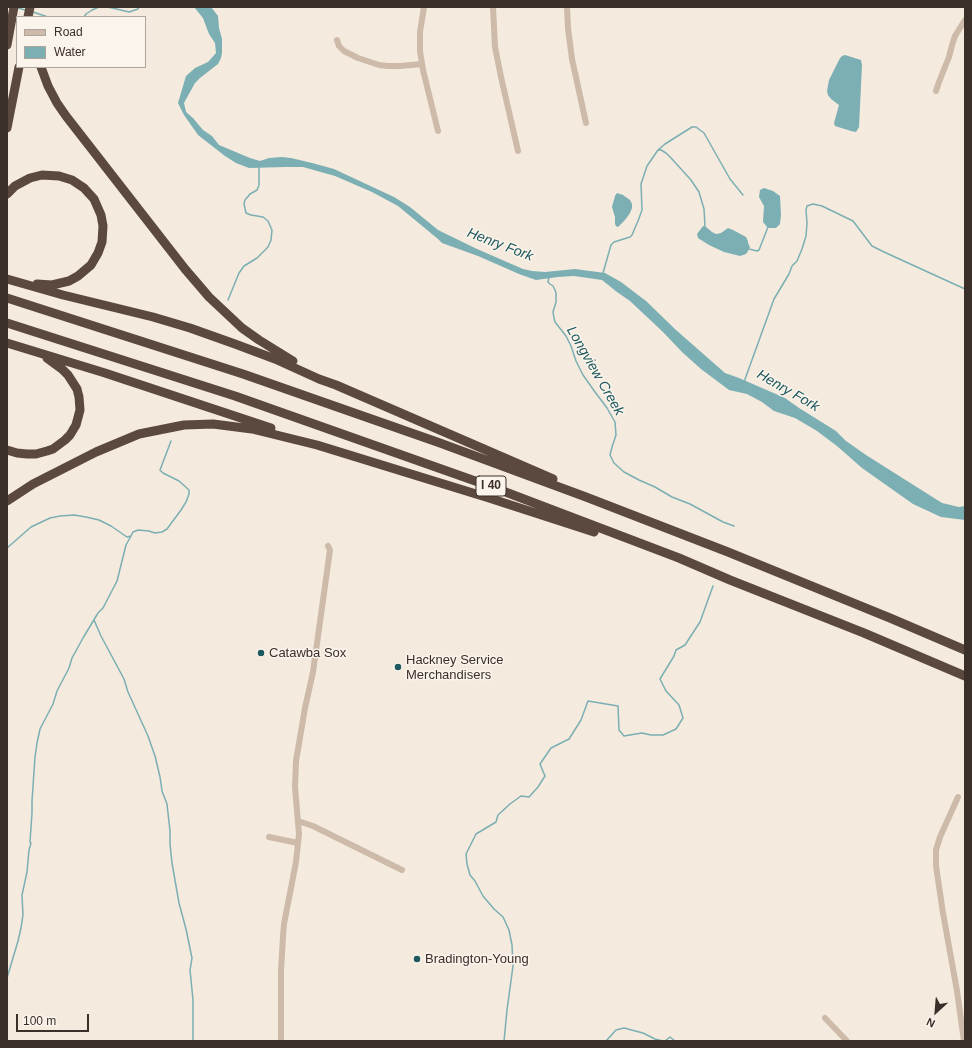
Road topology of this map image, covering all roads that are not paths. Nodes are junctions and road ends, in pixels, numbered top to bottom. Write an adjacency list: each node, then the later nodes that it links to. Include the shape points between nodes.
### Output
1 (14, 7): 7 (highway)
2 (424, 7): 8 (street, via 420,32)
3 (493, 7): 15 (street, via 495,47)
4 (567, 7): 12 (street, via 572,59)
5 (965, 20): 11 (street, via 955,36)
6 (337, 40): 8 (street, via 344,51 368,62 388,66)
7 (7, 45)
8 (422, 64): 14 (street)
9 (19, 68): 13 (highway)
10 (41, 68): 23 (highway, via 52,95 74,128 209,297 255,338)
11 (936, 91)
12 (586, 123)
13 (7, 128)
14 (438, 131)
15 (518, 151)
16 (7, 194): 18 (highway, via 30,178 42,175 59,176 78,183 89,193 98,206 102,220 103,237 98,253 91,265 78,276 52,285)
17 (7, 279): 18 (highway)
18 (20, 283): 23 (highway, via 153,317 208,334)
19 (7, 298): 26 (highway, I 40, via 319,400)
20 (7, 323): 29 (highway, I 40, via 235,396 495,488)
21 (7, 343): 22 (highway)
22 (33, 351): 24 (highway, via 177,396); 25 (highway, via 52,361 73,381 79,397 78,418 70,435 53,449 27,454)
23 (336, 385): 26 (highway, via 575,489)
24 (317, 445): 27 (highway, via 236,426 213,424 161,429 139,434 96,452 33,484); 29 (highway, via 617,539)
25 (7, 450)
26 (586, 497): 30 (highway, I 40, via 728,552)
27 (7, 501)
28 (328, 546): 33 (street, via 330,550 313,672 296,762)
29 (730, 580): 31 (highway, I 40)
30 (965, 650)
31 (965, 676)
32 (958, 798): 40 (street, via 940,838 936,866)
33 (298, 821): 35 (street); 36 (street)
34 (269, 837): 35 (street)
35 (298, 843): 38 (street, via 283,937 280,978)
36 (402, 870)
37 (825, 1018): 39 (street)
38 (281, 1041)
39 (847, 1041)
40 (964, 1041)

